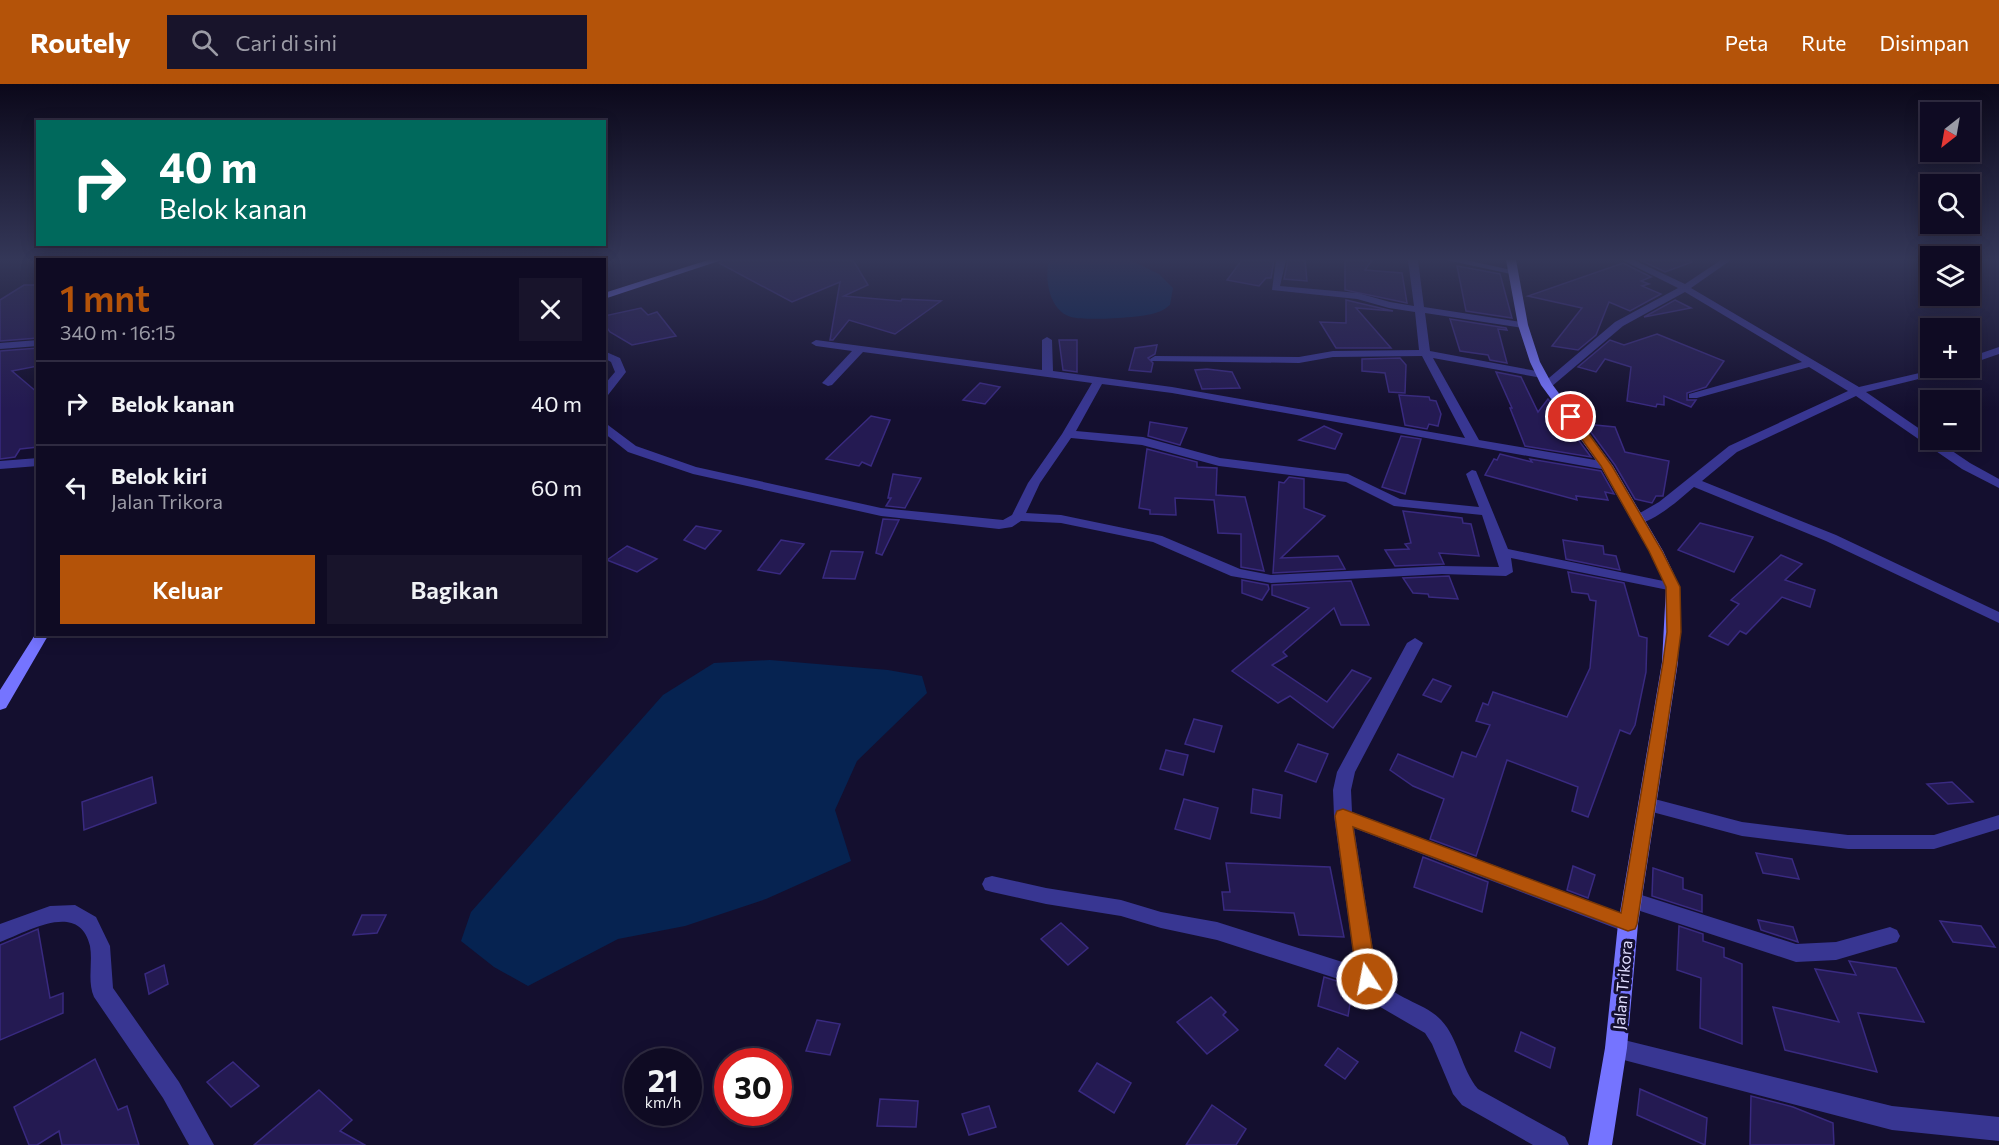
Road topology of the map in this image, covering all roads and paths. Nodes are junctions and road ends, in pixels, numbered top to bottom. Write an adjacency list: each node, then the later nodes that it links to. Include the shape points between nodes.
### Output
1 (1418, 309): 13 (street)
2 (1421, 310): 6 (street)
3 (1520, 310): 6 (street, Jalan Trikora)
4 (1645, 310): 21 (street, via 1619,324)
5 (1719, 310): 17 (street)
6 (1523, 325): 21 (street, Jalan Trikora, via 1530,352)
7 (1047, 340): 18 (street)
8 (36, 343): 10 (street)
9 (816, 343): 11 (street)
10 (0, 346)
11 (860, 349): 18 (street); 22 (street)
12 (1999, 350): 15 (street)
13 (1425, 353): 16 (street, via 1333,354 1299,360); 21 (street); 28 (street)
14 (606, 355): 23 (street, via 616,360 621,372)
15 (1980, 357)
16 (1155, 359)
17 (1808, 364): 24 (street); 25 (street)
18 (1048, 373): 20 (street)
19 (1920, 377): 24 (street)
20 (1099, 380): 27 (street); 28 (street)
21 (1545, 380): 31 (street, Jalan Trikora)
22 (828, 383)
23 (606, 391)
24 (1857, 391): 33 (street, via 1733,449); 34 (street, via 1966,466)
25 (1694, 396)
26 (606, 427): 36 (street, via 632,450 656,459 783,491 881,512 999,525)
27 (1068, 434): 35 (street, via 1143,441 1219,462 1348,478 1364,482 1385,500); 36 (street, via 1034,483)
28 (1475, 444): 31 (street)
29 (36, 462): 30 (street)
30 (0, 465)
31 (1607, 466): 37 (street, Jalan Trikora)
32 (1472, 474): 35 (street)
33 (1694, 482): 37 (street); 40 (street, via 1831,538)
34 (1999, 484)
35 (1487, 512): 38 (street)
36 (1018, 517): 38 (street, via 1061,519 1156,539 1236,573 1271,579 1442,570 1506,572)
37 (1638, 520): 39 (street, Jalan Trikora)
38 (1502, 552): 39 (street)
39 (1673, 587): 44 (street, Jalan Trikora, via 1674,632)
40 (1999, 618)
41 (41, 636): 43 (street)
42 (1415, 643): 45 (street, via 1346,772)
43 (0, 704)
44 (1647, 804): 46 (street, via 1742,830 1848,842 1934,842); 48 (street, Jalan Trikora)
45 (1343, 816): 49 (street); 52 (street)
46 (1999, 822)
47 (992, 884): 52 (street, via 1217,931)
48 (1632, 900): 49 (street, Jalan Trikora); 51 (street, via 1796,952 1836,951)
49 (1628, 924): 53 (street, Jalan Trikora)
50 (0, 933): 55 (street, via 50,914 75,913 89,923 100,946 102,990 171,1090)
51 (1890, 936)
52 (1367, 979): 56 (street, via 1378,994 1433,1026 1470,1097)
53 (1616, 1048): 54 (street, via 1892,1118); 57 (street, Jalan Trikora)
54 (1999, 1129)
55 (202, 1145)
56 (1557, 1145)
57 (1600, 1145)

